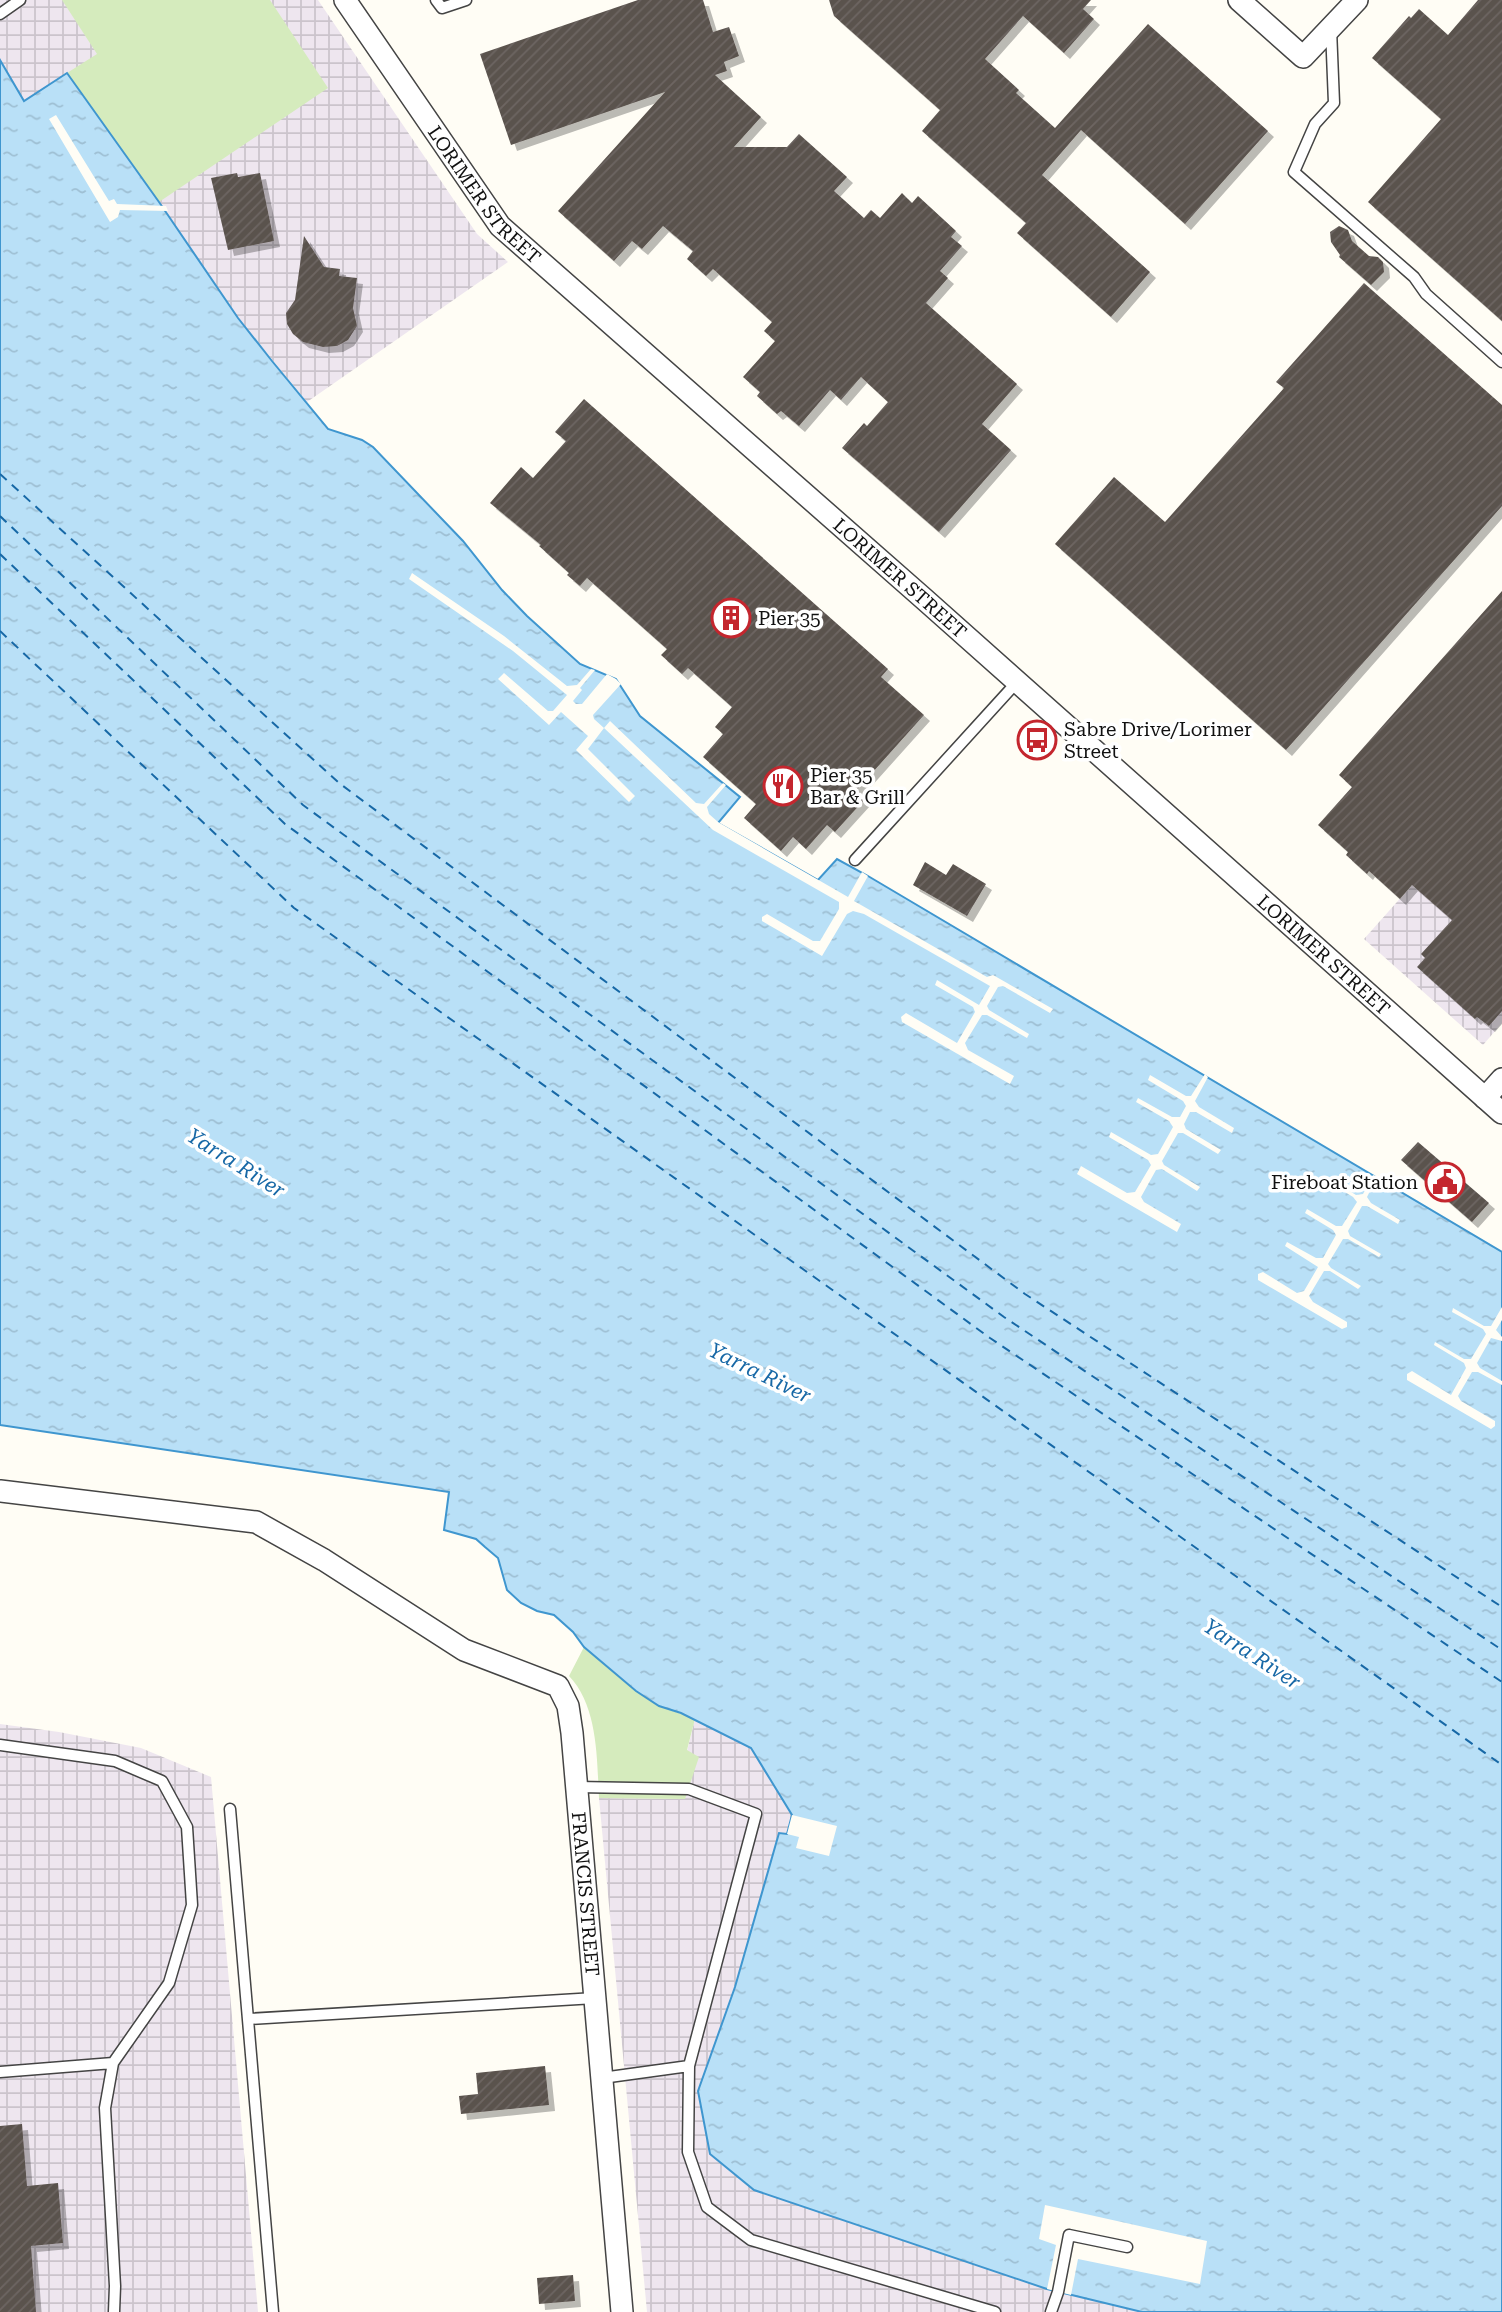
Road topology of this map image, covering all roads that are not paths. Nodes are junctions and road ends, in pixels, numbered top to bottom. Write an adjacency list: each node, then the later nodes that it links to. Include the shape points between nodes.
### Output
1 (20, 0): 7 (lane)
2 (345, 0): 10 (street, LORIMER STREET, via 500,226)
3 (436, 0): 4 (lane, via 442,8)
4 (466, 0)
5 (1239, 0): 8 (street, via 1303,57)
6 (1357, 0): 8 (street)
7 (0, 14)
8 (1331, 29): 9 (lane, via 1334,103 1315,124 1294,172)
9 (1502, 362)
10 (1017, 682): 11 (lane); 13 (street, LORIMER STREET)
11 (855, 860)
12 (1502, 1079): 13 (street)
13 (1485, 1098): 14 (street, LORIMER STREET)
14 (1502, 1113)
15 (0, 1491): 17 (street, FRANCIS STREET, via 256,1522 464,1650 558,1686 568,1706)
16 (0, 1745): 21 (lane, via 116,1760 162,1781 187,1827 192,1905 169,1983)
17 (577, 1787): 19 (street, FRANCIS STREET); 22 (lane, via 689,1789 756,1814)
18 (230, 1809): 20 (lane)
19 (595, 1998): 20 (lane); 24 (street, FRANCIS STREET)
20 (248, 2019): 27 (lane)
21 (113, 2063): 23 (lane); 26 (lane, via 105,2108)
22 (689, 2066): 24 (lane); 29 (lane, via 688,2152 707,2207 751,2240)
23 (0, 2072)
24 (602, 2078): 28 (street, FRANCIS STREET)
25 (1127, 2247): 30 (lane, via 1069,2235)
26 (114, 2312)
27 (273, 2312)
28 (622, 2312)
29 (995, 2312)
30 (1051, 2312)

